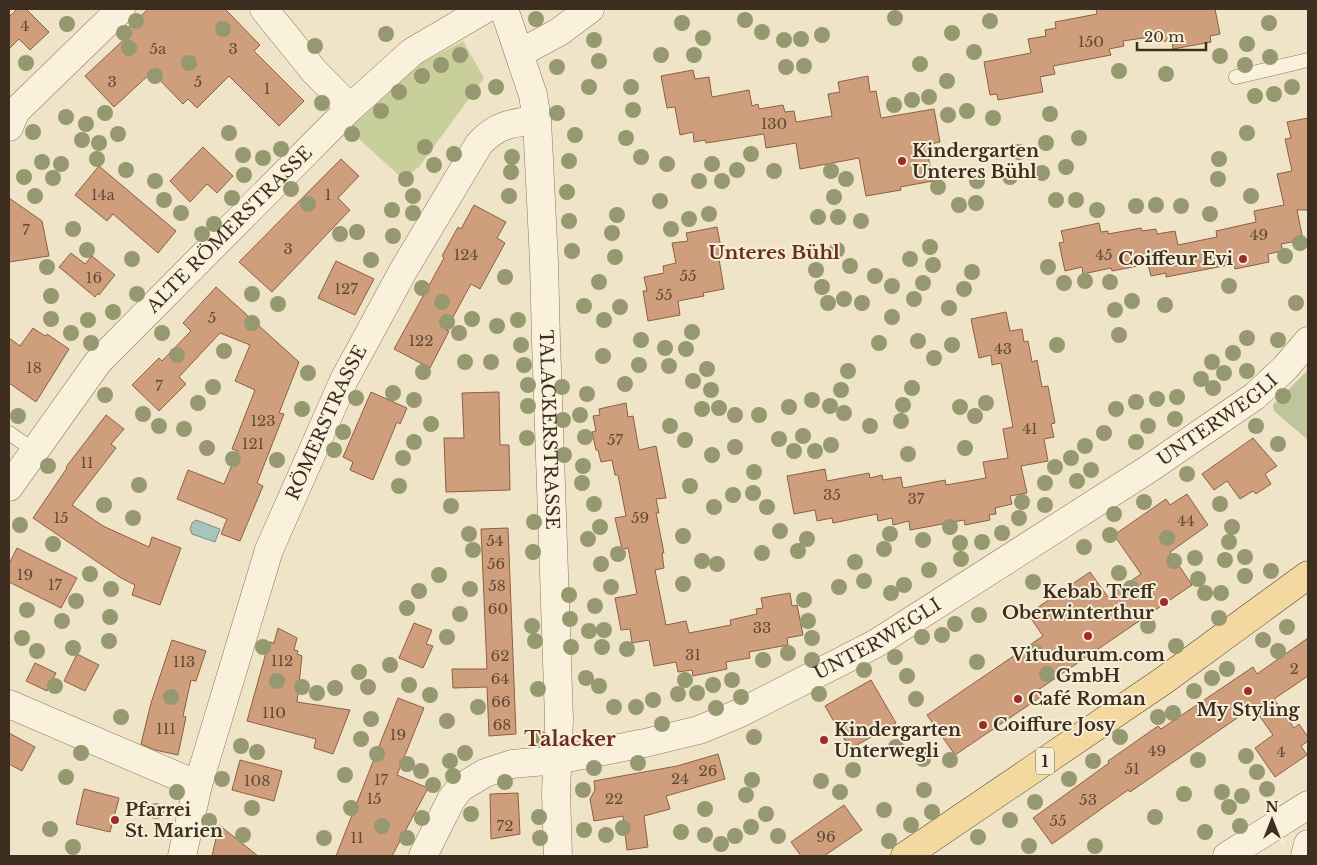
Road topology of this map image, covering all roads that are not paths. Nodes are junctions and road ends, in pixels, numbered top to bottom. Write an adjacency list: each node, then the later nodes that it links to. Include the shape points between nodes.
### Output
1 (121, 9): 11 (street, via 16,110)
2 (264, 9): 9 (street, via 314,71)
3 (485, 9): 9 (street, ALTE RÖMERSTRASSE, via 412,52)
4 (504, 9): 6 (street, TALACKERSTRASSE)
5 (590, 9): 6 (street, via 560,32)
6 (520, 53): 10 (street, TALACKERSTRASSE)
7 (1308, 60): 8 (lane)
8 (1236, 77)
9 (350, 108): 14 (street, ALTE RÖMERSTRASSE, via 98,362)
10 (537, 120): 18 (street, TALACKERSTRASSE, via 559,719); 19 (street, RÖMERSTRASSE, via 500,127 480,144 403,271 344,380 269,550)
11 (9, 127)
12 (1308, 341): 18 (street, UNTERWEGLI, via 1285,368 1247,401 1147,470 875,644 740,713 699,730)
13 (9, 433): 14 (lane)
14 (35, 451): 15 (street, ALTE RÖMERSTRASSE)
15 (9, 487)
16 (1308, 575): 25 (main road, 1, via 1163,681)
17 (9, 704): 19 (street)
18 (557, 760): 23 (street, UNTERWEGLI, via 512,764 485,773 460,788); 24 (street, TALACKERSTRASSE)
19 (198, 785): 22 (street, RÖMERSTRASSE)
20 (1308, 805): 26 (street)
21 (1308, 844): 27 (street)
22 (182, 856)
23 (423, 856)
24 (558, 856)
25 (905, 856)
26 (1227, 856)
27 (1305, 856)

